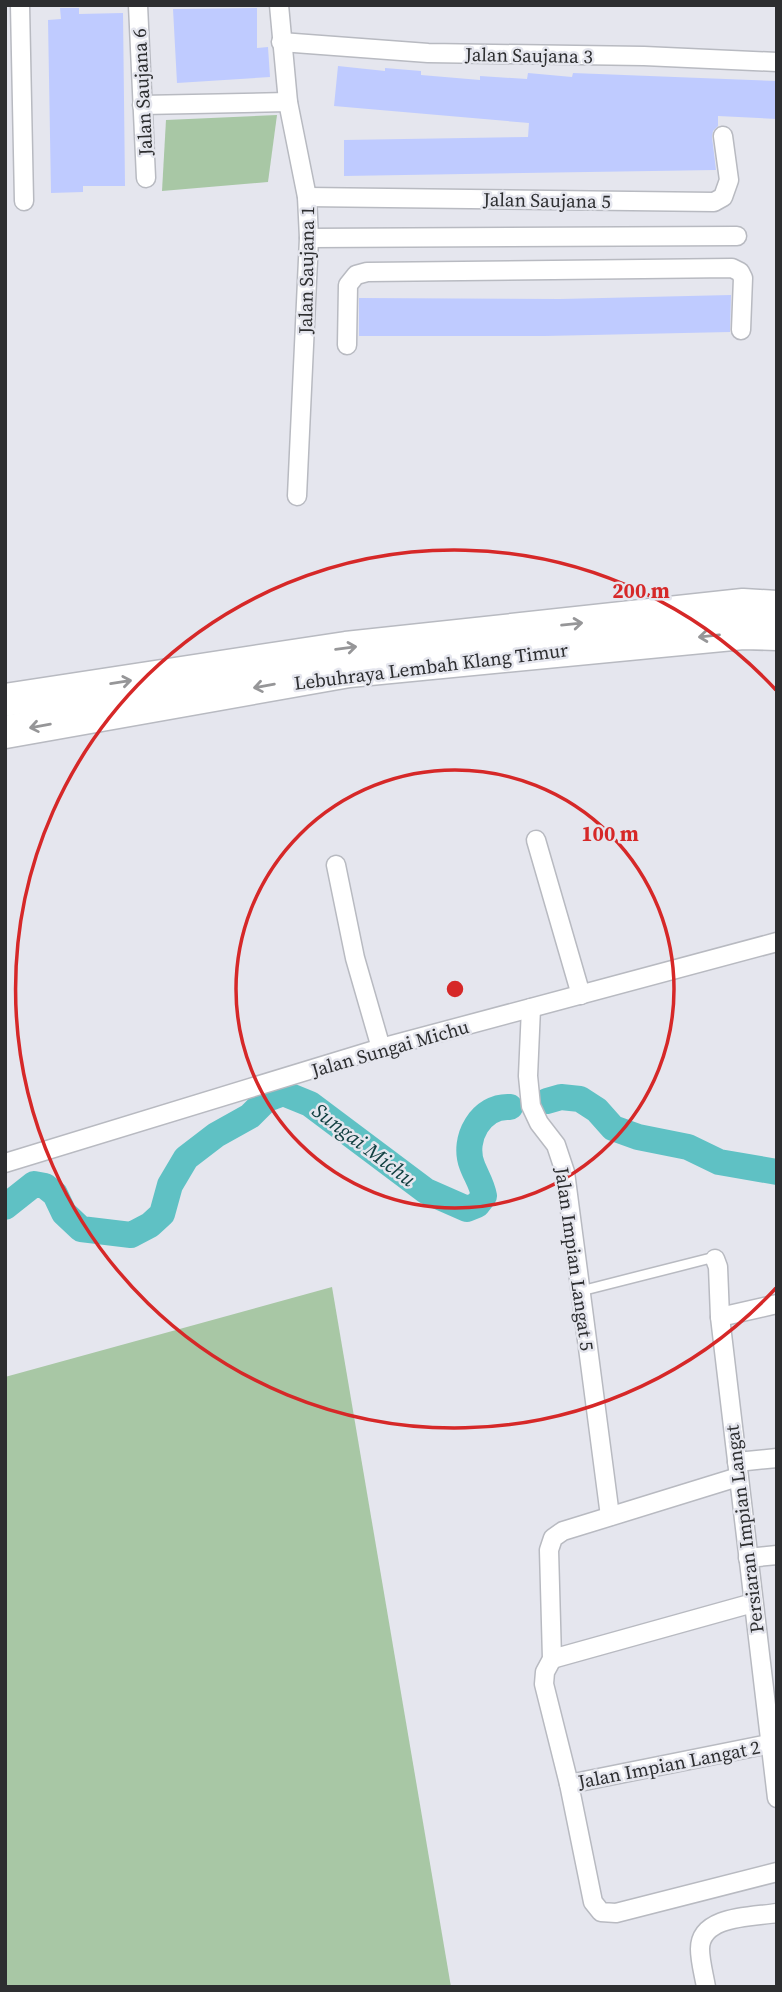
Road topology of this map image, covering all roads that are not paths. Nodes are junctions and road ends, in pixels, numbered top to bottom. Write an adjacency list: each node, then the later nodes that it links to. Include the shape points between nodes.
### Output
1 (20, 5): 11 (street)
2 (138, 5): 7 (street, Jalan Saujana 6)
3 (279, 5): 4 (street, Jalan Saujana 1)
4 (281, 41): 5 (street, Jalan Saujana 3, via 428,53); 6 (street, Jalan Saujana 1)
5 (777, 62)
6 (288, 102): 7 (street); 10 (street, Jalan Saujana 1)
7 (142, 105): 9 (street, Jalan Saujana 6)
8 (723, 136): 10 (street, Jalan Saujana 5, via 729,180 723,197 714,202)
9 (146, 178)
10 (307, 197): 14 (street, Jalan Saujana 1)
11 (24, 201)
12 (737, 236): 13 (street, Jalan Saujana 5)
13 (550, 237): 14 (street, Jalan Saujana 5); 15 (street)
14 (309, 238): 18 (street, Jalan Saujana 1)
15 (551, 270): 16 (street, via 732,268 743,278); 17 (street, via 356,275 348,285)
16 (741, 330)
17 (347, 345)
18 (297, 496)
19 (777, 607): 21 (highway, Lebuhraya Lembah Klang Timur, one-way to 19, via 346,648 743,605)
20 (777, 634): 22 (highway, Lebuhraya Lembah Klang Timur, one-way to 22, via 743,633 349,671)
21 (5, 700)
22 (5, 732)
23 (536, 840): 26 (street)
24 (336, 865): 28 (street, via 355,958)
25 (777, 942): 26 (street, Jalan Sungai Michu)
26 (581, 995): 27 (street, Jalan Sungai Michu)
27 (531, 1008): 28 (street, Jalan Sungai Michu); 31 (street, Jalan Impian Langat 5, via 531,1106 556,1145 565,1172)
28 (381, 1048): 29 (street, Jalan Sungai Michu)
29 (5, 1163)
30 (715, 1259): 31 (lane); 33 (street, Persiaran Impian Langat)
31 (581, 1291): 36 (street, Jalan Impian Langat 5)
32 (777, 1304): 33 (street)
33 (720, 1317): 35 (street, Persiaran Impian Langat)
34 (777, 1458): 35 (street)
35 (738, 1469): 36 (street); 38 (street, Persiaran Impian Langat)
36 (610, 1516): 40 (street, via 563,1531 549,1550)
37 (777, 1555): 38 (street)
38 (748, 1558): 39 (street, Persiaran Impian Langat)
39 (753, 1604): 40 (street); 41 (street, Persiaran Impian Langat)
40 (552, 1659): 42 (street, via 544,1684)
41 (769, 1744): 42 (street, Jalan Impian Langat 2); 43 (street, Persiaran Impian Langat)
42 (569, 1784): 44 (street, via 593,1902 601,1912 616,1913)
43 (777, 1798)
44 (777, 1872)
45 (777, 1913): 46 (street, via 719,1922 705,1931 700,1946)
46 (706, 1987)

